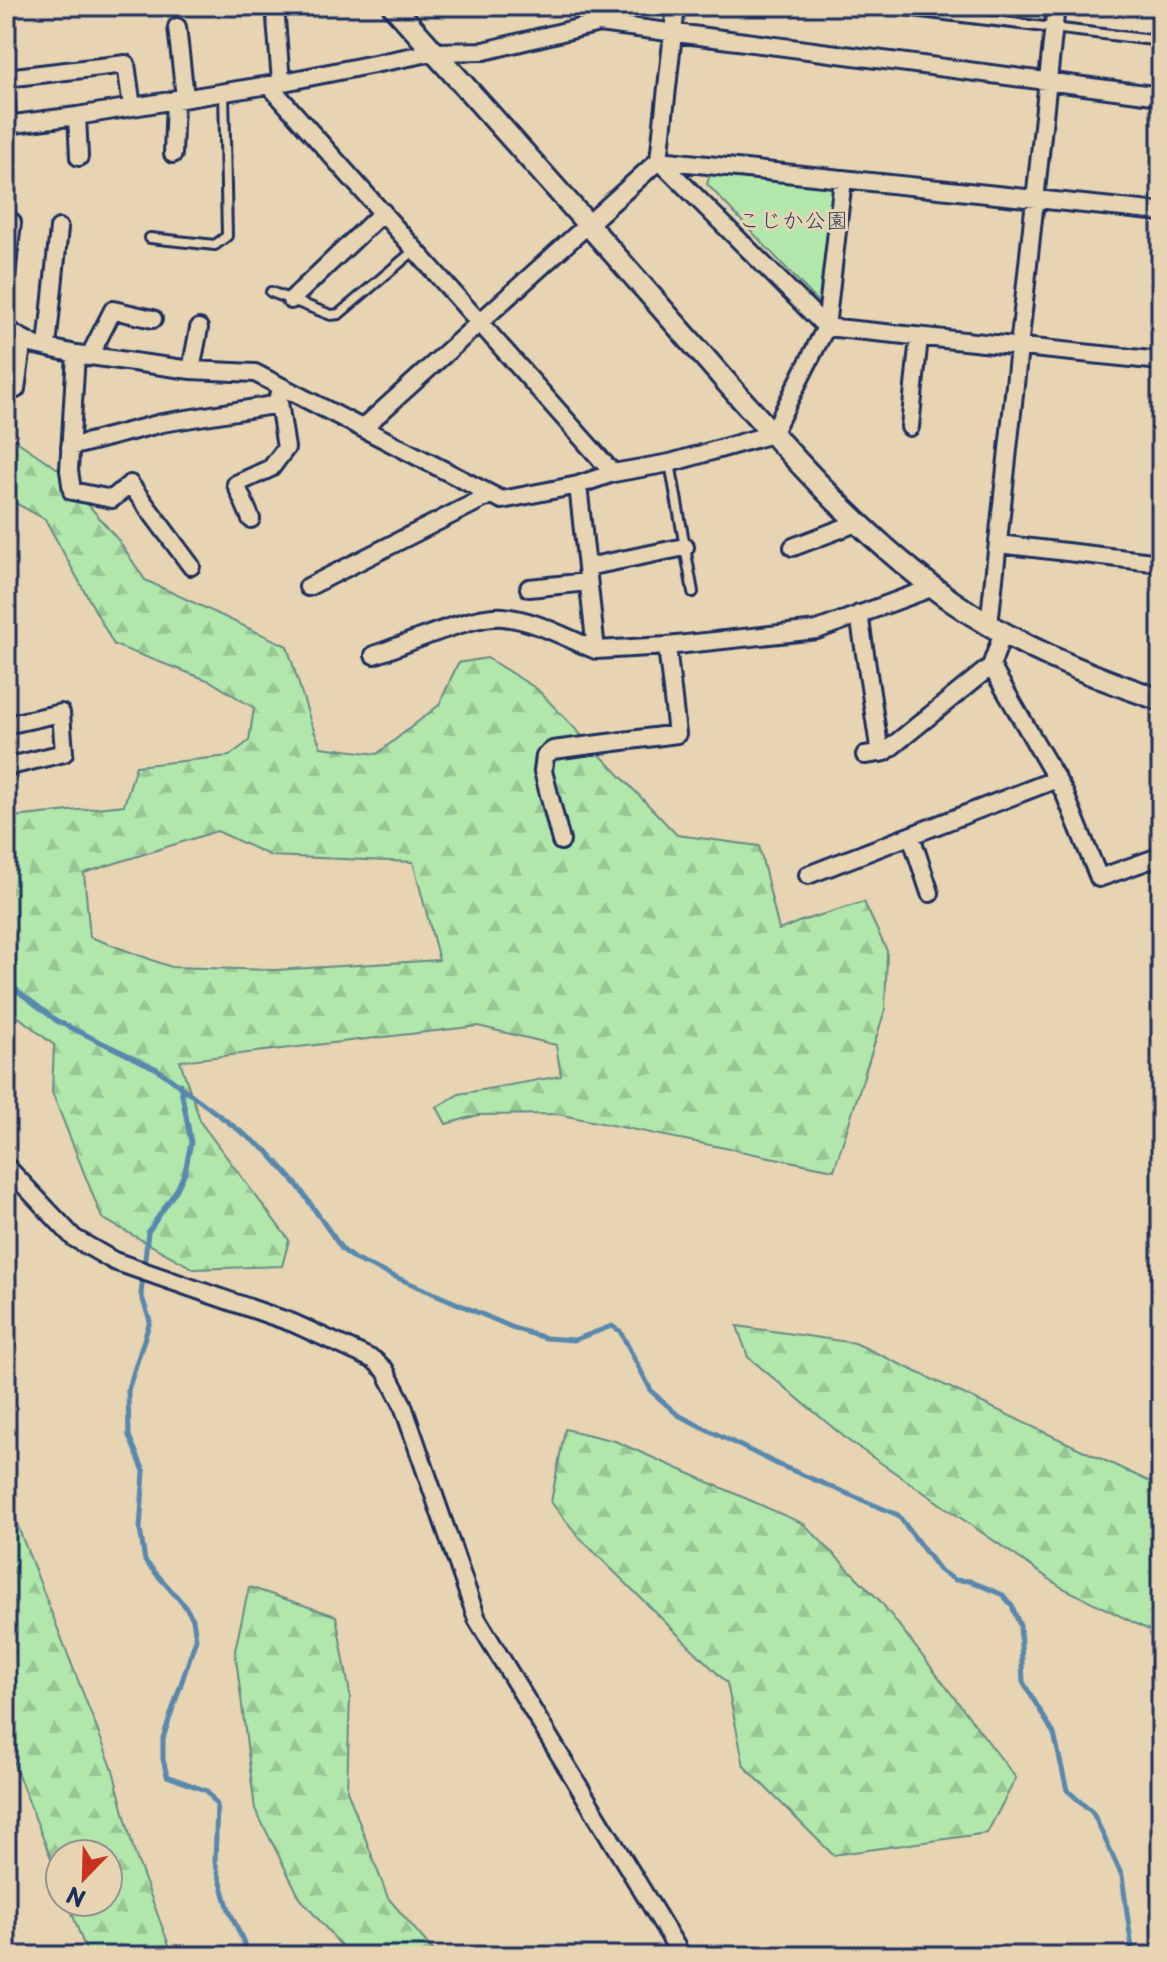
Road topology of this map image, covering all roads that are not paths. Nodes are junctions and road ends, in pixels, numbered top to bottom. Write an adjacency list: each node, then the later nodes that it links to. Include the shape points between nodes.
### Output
1 (275, 6): 13 (street)
2 (393, 6): 10 (street)
3 (676, 6): 8 (street)
4 (871, 6): 7 (lane)
5 (1056, 6): 7 (street)
6 (177, 27): 16 (street)
7 (1053, 29): 9 (lane); 12 (street)
8 (673, 33): 10 (street, via 599,23 484,51); 12 (street); 23 (street)
9 (1161, 41)
10 (434, 52): 13 (street); 29 (street)
11 (6, 78): 18 (street, via 126,64)
12 (1048, 82): 15 (street); 25 (street)
13 (275, 84): 14 (street); 26 (street)
14 (224, 91): 16 (street); 31 (lane, via 227,236 215,245)
15 (1161, 96)
16 (180, 98): 18 (street); 21 (street)
17 (6, 103): 20 (street)
18 (132, 107): 19 (street)
19 (77, 116): 20 (street); 22 (street)
20 (7, 124)
21 (173, 154)
22 (79, 157)
23 (659, 160): 24 (street); 29 (street); 39 (street)
24 (843, 179): 25 (street); 39 (street)
25 (1035, 199): 27 (street); 44 (street)
26 (383, 212): 32 (street); 35 (street)
27 (1161, 212)
28 (12, 222): 33 (street)
29 (589, 224): 37 (street); 53 (street)
30 (59, 228): 43 (street)
31 (150, 238)
32 (416, 248): 35 (lane, via 339,314); 37 (street)
33 (6, 276)
34 (271, 292): 35 (lane)
35 (291, 300)
36 (153, 319): 45 (street, via 113,310)
37 (481, 322): 51 (street); 56 (street)
38 (6, 326): 42 (street)
39 (826, 327): 41 (street); 53 (street)
40 (199, 328): 47 (street)
41 (919, 337): 44 (street); 52 (street)
42 (23, 339): 43 (street); 49 (street)
43 (47, 347): 45 (street)
44 (1019, 347): 46 (street); 61 (street)
45 (83, 356): 47 (street); 54 (street)
46 (1161, 361)
47 (191, 370): 48 (street, via 255,373)
48 (276, 383): 50 (street); 51 (street)
49 (16, 389)
50 (279, 404): 54 (street, via 162,423); 59 (street, via 286,448 271,468 236,484)
51 (364, 427): 58 (street)
52 (910, 427)
53 (772, 434): 55 (street); 60 (street)
54 (70, 447): 65 (street, via 72,491 112,499 130,484)
55 (670, 463): 56 (street); 62 (lane)
56 (613, 473): 57 (street)
57 (578, 485): 58 (street, via 502,500); 66 (street)
58 (490, 495): 67 (street)
59 (251, 519)
60 (859, 522): 63 (street); 68 (street)
61 (998, 544): 64 (street); 72 (street)
62 (685, 547): 66 (street); 70 (lane)
63 (793, 547)
64 (1161, 563)
65 (191, 566)
66 (588, 575): 69 (street); 74 (street)
67 (308, 587)
68 (934, 587): 71 (street); 72 (street)
69 (529, 588)
70 (693, 592)
71 (859, 614): 73 (street, via 817,630); 76 (street, via 873,754 885,752)
72 (996, 629): 76 (street); 77 (street, via 1071,666)
73 (667, 646): 74 (street); 82 (street, via 677,734 553,750 545,756 543,771)
74 (596, 650): 75 (street, via 500,616)
75 (374, 655)
76 (991, 666): 80 (street)
77 (1161, 700)
78 (6, 725): 79 (street, via 61,713 64,753)
79 (6, 767)
80 (1057, 779): 81 (street); 83 (street, via 1099,878)
81 (911, 836): 84 (street); 85 (street)
82 (561, 841)
83 (1161, 856)
84 (808, 875)
85 (930, 893)
86 (6, 1166): 87 (street, via 74,1238 114,1261 293,1323 385,1370 402,1403 477,1619)
87 (682, 1956)

